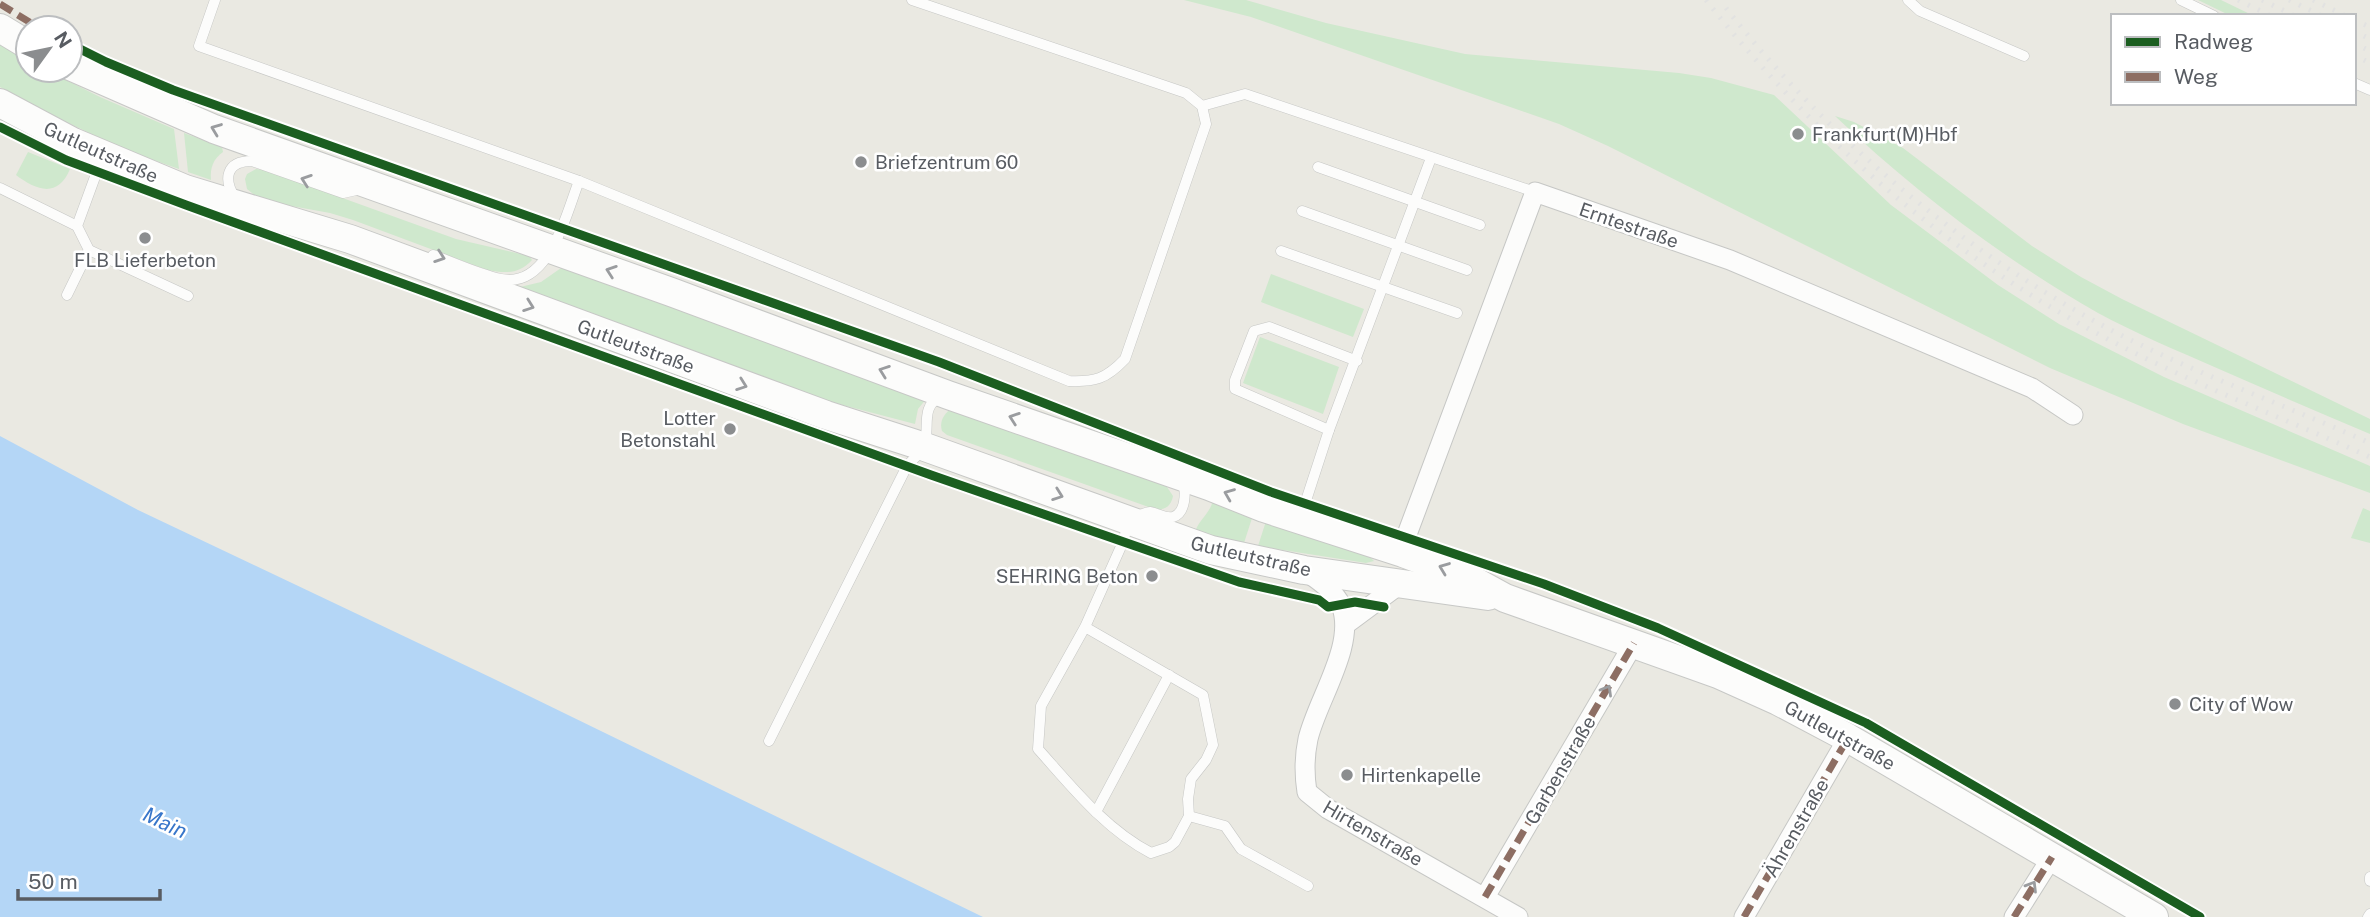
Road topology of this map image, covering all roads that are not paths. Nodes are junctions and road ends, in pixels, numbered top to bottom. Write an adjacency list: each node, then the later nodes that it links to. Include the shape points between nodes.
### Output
1 (215, 0): 13 (lane, via 199,46)
2 (912, 0): 9 (lane, via 1186,93)
3 (1908, 0): 6 (lane, via 1920,11)
4 (2181, 0): 5 (lane)
5 (2210, 14)
6 (2024, 57)
7 (84, 72): 14 (main road, Gutleutstraße, one-way to 7, via 214,129)
8 (0, 103): 10 (main road, Gutleutstraße)
9 (1202, 106): 11 (lane, via 1245,94); 13 (lane, via 1206,124 1125,359 1111,374 1090,381 1069,381)
10 (103, 155): 18 (main road, Gutleutstraße, via 185,189); 21 (lane)
11 (1431, 158): 16 (lane); 17 (lane)
12 (1318, 167): 17 (lane)
13 (579, 181): 26 (lane)
14 (372, 187): 18 (lane, Gutleutstraße, one-way to 18, via 343,193 252,161 240,161 228,173 228,184); 26 (main road, Gutleutstraße)
15 (0, 188): 21 (lane)
16 (1535, 192): 36 (street, Erntestraße, via 1730,260 2032,388); 42 (street)
17 (1415, 201): 20 (lane); 24 (lane)
18 (244, 207): 23 (main road, Gutleutstraße)
19 (1302, 211): 24 (lane)
20 (1480, 225)
21 (77, 226): 25 (lane)
22 (386, 238): 23 (lane, Gutleutstraße)
23 (350, 240): 38 (main road, Gutleutstraße, one-way to 38, via 814,411)
24 (1399, 245): 29 (lane); 30 (lane)
25 (89, 250): 31 (lane); 32 (lane)
26 (551, 250): 28 (lane, one-way to 26, via 514,279 532,273); 35 (main road, Gutleutstraße, one-way to 26)
27 (1281, 251): 30 (lane)
28 (424, 252)
29 (1467, 270)
30 (1384, 287): 33 (lane); 34 (lane)
31 (67, 295)
32 (188, 296)
33 (1457, 313)
34 (1357, 360): 37 (lane); 37 (lane, via 1269,327 1254,331 1235,389)
35 (948, 395): 38 (lane, via 935,400 928,411); 39 (main road, Gutleutstraße, one-way to 35)
36 (2073, 415)
37 (1329, 430): 41 (lane)
38 (925, 447): 40 (main road, Gutleutstraße, one-way to 40); 49 (lane, via 907,466)
39 (1182, 478): 40 (lane, Gutleutstraße, via 1186,495 1177,515 1149,512); 41 (main road, Gutleutstraße, one-way to 39)
40 (1129, 520): 43 (main road, Gutleutstraße, via 1212,550); 45 (lane)
41 (1300, 520): 42 (main road, Gutleutstraße)
42 (1393, 569): 43 (main road, Gutleutstraße); 44 (street); 46 (main road, Gutleutstraße, via 1463,575 1505,598)
43 (1304, 570): 44 (street, via 1323,582 1340,604)
44 (1346, 624): 54 (street, Hirtenstraße, via 1309,736 1303,767 1307,792 1328,809)
45 (1085, 627): 47 (lane); 50 (lane, via 1041,706 1038,749)
46 (1634, 643): 48 (main road, Gutleutstraße, via 1718,674); 54 (street, Garbenstraße, one-way to 46)
47 (1169, 675): 50 (lane); 51 (lane, via 1203,695 1213,745 1191,779)
48 (1848, 738): 52 (main road, Gutleutstraße); 56 (street, Ährenstraße)
49 (769, 741)
50 (1096, 812): 51 (lane, via 1129,842 1151,853 1175,842)
51 (1189, 816): 53 (lane, via 1225,826 1241,849)
52 (2052, 857): 57 (street, one-way to 52); 58 (main road, Gutleutstraße)
53 (1308, 886)
54 (1485, 897): 55 (street, Hirtenstraße)
55 (1518, 917)
56 (1745, 917)
57 (2014, 917)
58 (2154, 917)

